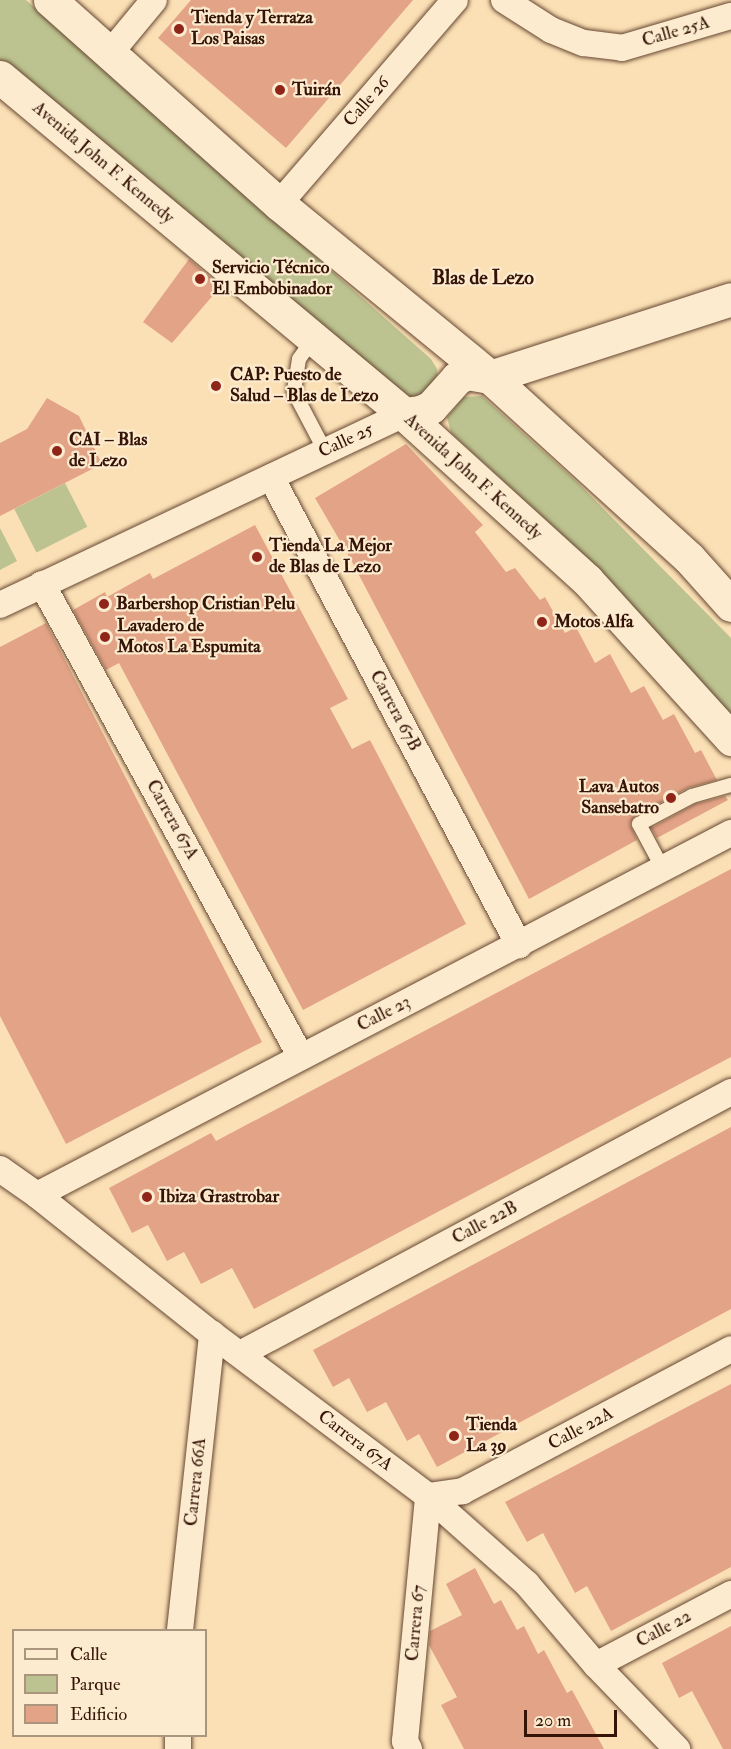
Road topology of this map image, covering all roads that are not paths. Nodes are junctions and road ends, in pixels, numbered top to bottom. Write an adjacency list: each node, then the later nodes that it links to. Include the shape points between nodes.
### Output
1 (50, 0): 6 (street)
2 (154, 0): 6 (street)
3 (454, 0): 8 (street, Calle 26)
4 (504, 0): 5 (street, Calle 25A, via 551,30 584,43 622,48)
5 (731, 16)
6 (111, 52): 8 (street)
7 (0, 77): 10 (street, Avenida John F. Kennedy)
8 (279, 204): 11 (street)
9 (731, 299): 11 (street, Calle 25)
10 (313, 339): 12 (street, Avenida John F. Kennedy); 13 (lane, via 299,359 294,392)
11 (490, 377): 12 (street, Calle 25, via 467,373); 16 (street, via 689,558)
12 (418, 410): 13 (street, Calle 25); 18 (street, Avenida John F. Kennedy, via 587,580)
13 (325, 451): 14 (street, Calle 25)
14 (271, 477): 15 (street, Calle 25); 22 (street, Carrera 67B)
15 (42, 584): 17 (street, Calle 25); 23 (street, Carrera 67A)
16 (731, 604)
17 (0, 605)
18 (731, 739)
19 (731, 785): 21 (lane, via 692,796 639,824)
20 (731, 833): 21 (street, Calle 23)
21 (663, 869): 22 (street, Calle 23)
22 (519, 945): 23 (street, Calle 23)
23 (301, 1057): 26 (street, Calle 23)
24 (731, 1092): 29 (street, Calle 22B)
25 (0, 1169): 26 (street, Carrera 67A)
26 (37, 1195): 27 (street, Carrera 67A)
27 (212, 1334): 29 (street, Carrera 67A); 32 (street, Carrera 66A)
28 (731, 1349): 30 (street, Calle 22A, via 463,1491)
29 (240, 1354): 30 (street, Carrera 67A)
30 (428, 1496): 33 (street, Carrera 67A, via 526,1584); 34 (street, Carrera 67, via 405,1741)
31 (731, 1594): 33 (street, Calle 22)
32 (180, 1629)
33 (596, 1665): 35 (street, Carrera 67A)
34 (409, 1749)
35 (677, 1749)

